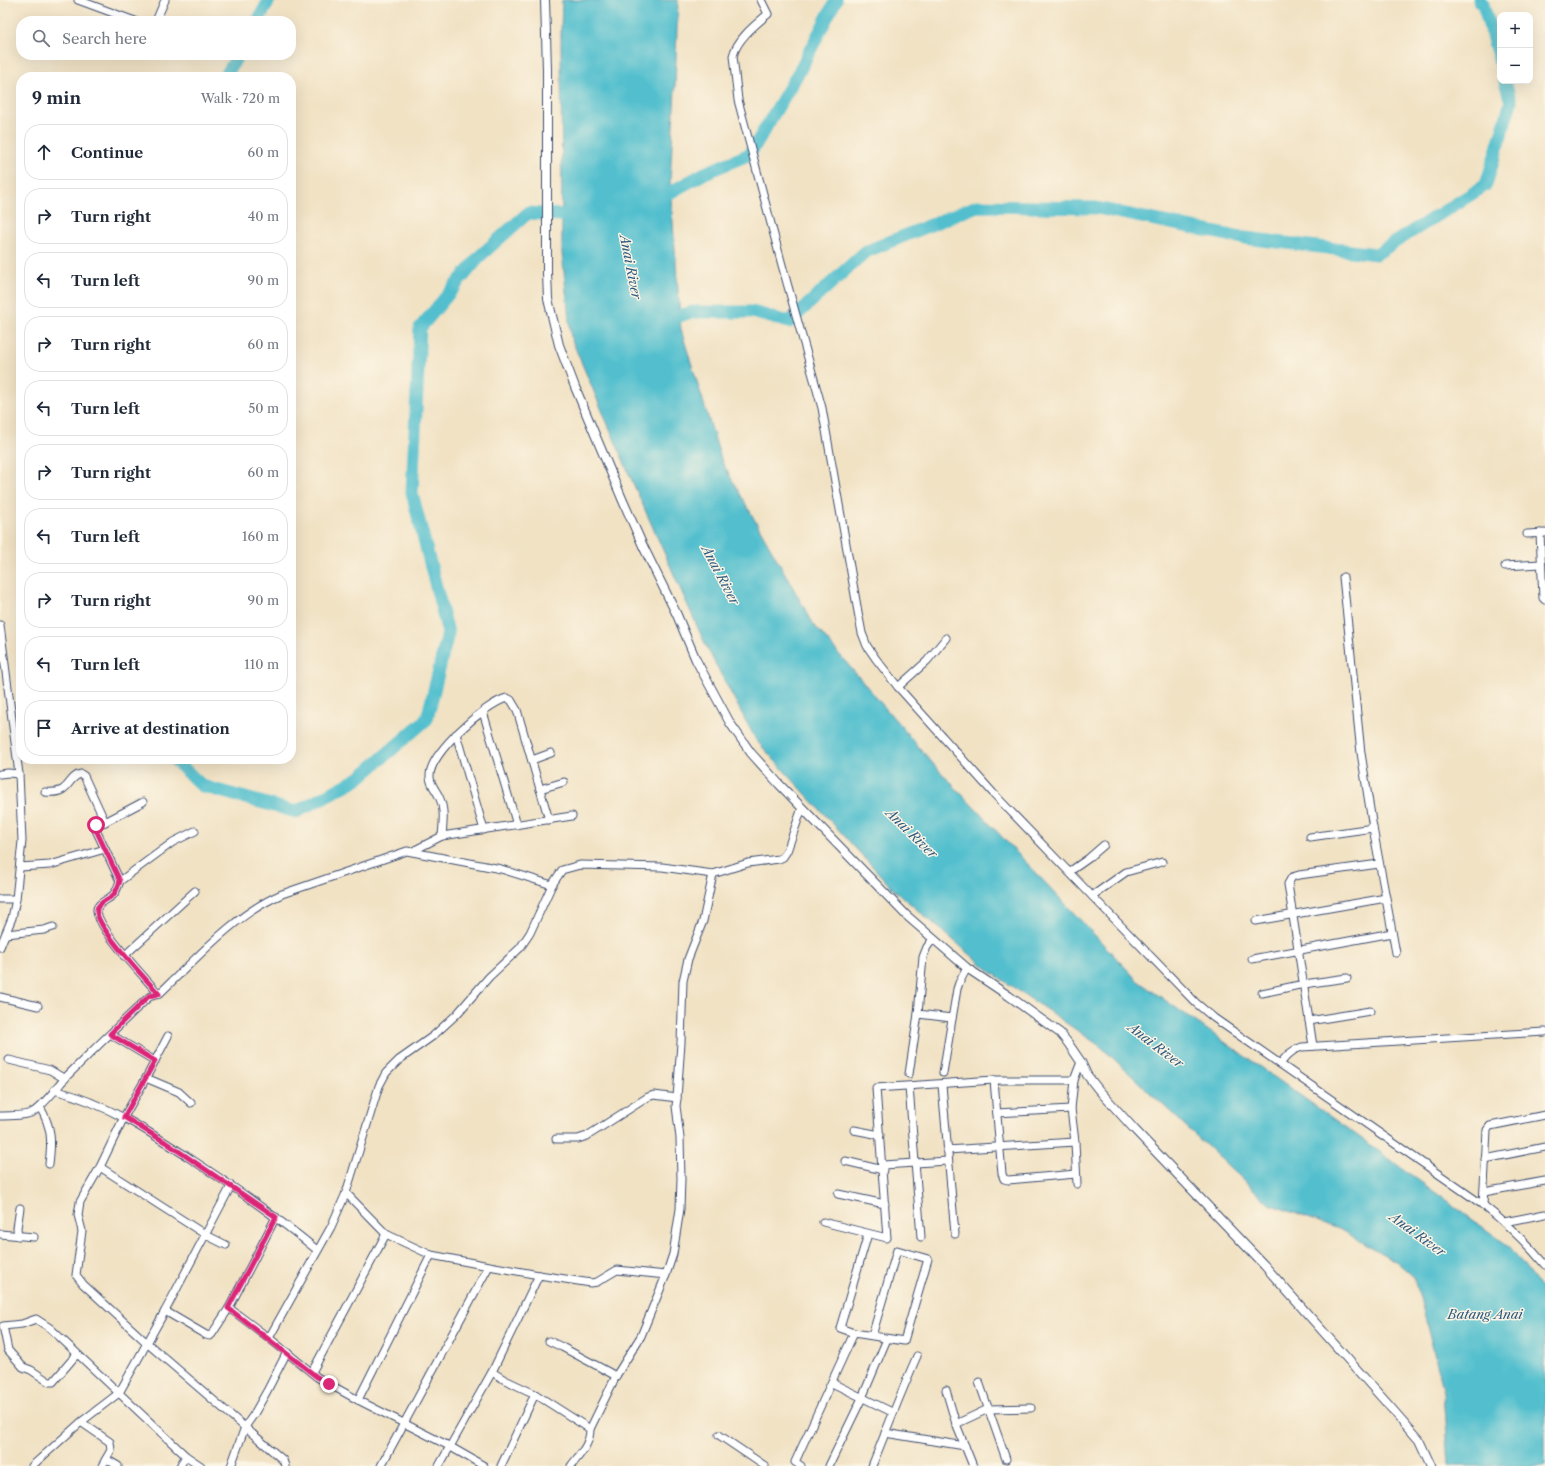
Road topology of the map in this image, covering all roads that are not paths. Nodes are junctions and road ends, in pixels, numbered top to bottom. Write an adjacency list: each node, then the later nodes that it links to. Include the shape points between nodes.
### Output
1 (78, 0): 5 (street)
2 (165, 0): 6 (street)
3 (545, 0): 28 (street, via 548,298 558,339 626,508 696,660 730,723 751,753)
4 (761, 0): 15 (street, via 768,14 741,40 733,56 738,100 822,408 862,633 867,646)
5 (121, 16)
6 (158, 16)
7 (1543, 533): 8 (street); 9 (street)
8 (1527, 534)
9 (1541, 564): 10 (street); 12 (street)
10 (1505, 566)
11 (1343, 577): 33 (street, via 1361,753)
12 (1545, 600)
13 (0, 625): 17 (street)
14 (946, 638): 15 (street, via 927,661)
15 (898, 686): 44 (street, via 993,793)
16 (483, 712): 18 (street); 20 (street, via 501,700 511,700 517,710); 32 (street)
17 (16, 733)
18 (456, 734): 34 (street); 36 (street, via 430,769 430,779 443,812)
19 (551, 753): 20 (street)
20 (532, 760): 25 (street)
21 (18, 764): 23 (street)
22 (0, 774): 23 (street)
23 (19, 774): 43 (street, via 22,841)
24 (564, 782): 25 (street)
25 (540, 789): 30 (street)
26 (45, 792): 31 (street, via 61,791 81,774)
27 (143, 802): 31 (street)
28 (802, 808): 45 (street, via 783,857 748,863); 58 (street, via 906,915)
29 (572, 816): 30 (street)
30 (549, 820): 32 (street)
31 (105, 822): 39 (street, via 96,825 95,828)
32 (516, 825): 34 (street)
33 (1373, 828): 37 (street); 42 (street)
34 (484, 830): 36 (street)
35 (195, 831): 46 (street, via 173,842)
36 (442, 836): 40 (street)
37 (1310, 837)
38 (1104, 845): 44 (street)
39 (105, 849): 43 (street, via 50,866); 46 (street)
40 (413, 851): 47 (street, via 501,869); 68 (street, via 401,852 268,900 220,936)
41 (1162, 862): 49 (street, via 1126,872)
42 (1379, 864): 50 (street); 53 (street, via 1292,877 1288,884)
43 (20, 867): 52 (street)
44 (1069, 872): 49 (street)
45 (713, 874): 47 (street, via 662,867 580,865 562,870); 92 (street, via 703,921 688,959 683,981)
46 (120, 881): 62 (street, via 113,895 97,910 102,923)
47 (552, 885): 119 (street, via 530,933 520,948 489,977 457,1014 386,1073 373,1105)
48 (195, 890): 62 (street)
49 (1092, 896): 82 (street, via 1205,1011)
50 (1386, 898): 53 (street); 56 (street)
51 (0, 899): 52 (street)
52 (16, 899): 57 (street)
53 (1293, 915): 54 (street); 60 (street)
54 (1256, 921)
55 (53, 927): 57 (street)
56 (1392, 932): 60 (street); 61 (street)
57 (6, 934): 59 (street)
58 (933, 939): 64 (street); 72 (street, via 923,957)
59 (0, 947)
60 (1299, 951): 63 (street); 66 (street)
61 (1396, 952)
62 (124, 956): 68 (street)
63 (1252, 959)
64 (967, 968): 73 (street, via 958,983); 81 (street, via 1060,1033)
65 (1347, 978): 66 (street)
66 (1304, 984): 67 (street); 74 (street)
67 (1262, 993)
68 (159, 994): 76 (street, via 149,996)
69 (0, 997): 70 (street)
70 (38, 1006)
71 (1370, 1011): 74 (street)
72 (918, 1014): 73 (street); 84 (street)
73 (952, 1018): 83 (street)
74 (1309, 1021): 78 (street)
75 (1545, 1032): 78 (street)
76 (110, 1034): 80 (street); 86 (street)
77 (168, 1036): 80 (street)
78 (1313, 1046): 82 (street, via 1295,1049)
79 (9, 1060): 86 (street, via 50,1070)
80 (155, 1061): 85 (street)
81 (1081, 1062): 88 (street); 197 (street, via 1087,1076 1098,1089 1264,1265 1419,1440)
82 (1280, 1064): 122 (street)
83 (943, 1073)
84 (909, 1074)
85 (146, 1078): 93 (street, via 179,1092); 99 (street)
86 (65, 1079): 91 (street)
87 (994, 1080): 88 (street); 89 (street); 96 (street)
88 (1074, 1080): 95 (street)
89 (942, 1085): 90 (street); 106 (street)
90 (908, 1086): 101 (street, via 876,1088); 110 (street)
91 (54, 1090): 94 (street); 99 (street, via 73,1095)
92 (677, 1098): 102 (street, via 654,1095 648,1097 586,1136 578,1139); 141 (street, via 680,1209 673,1254)
93 (191, 1103)
94 (40, 1107): 98 (street, via 32,1113); 111 (street, via 51,1133)
95 (1071, 1109): 96 (street); 103 (street)
96 (997, 1113): 104 (street)
97 (1545, 1115): 107 (street, via 1488,1128)
98 (0, 1116)
99 (124, 1117): 112 (street); 117 (street)
100 (854, 1130): 101 (street)
101 (880, 1135): 113 (street)
102 (556, 1139)
103 (1075, 1142): 104 (street); 114 (street)
104 (999, 1147): 106 (street); 114 (street, via 1002,1174 1006,1180)
105 (1545, 1147): 107 (street)
106 (947, 1150): 109 (street)
107 (1485, 1159): 118 (street)
108 (845, 1161): 113 (street)
109 (948, 1161): 110 (street); 130 (street)
110 (915, 1163): 113 (street); 135 (street)
111 (49, 1164)
112 (100, 1167): 133 (street); 150 (street, via 78,1209 82,1231 76,1275)
113 (883, 1167): 121 (street)
114 (1076, 1174): 116 (street)
115 (1545, 1181): 118 (street)
116 (1077, 1184)
117 (231, 1186): 125 (street); 133 (street)
118 (1484, 1192): 122 (street)
119 (346, 1193): 128 (street); 137 (street, via 331,1227)
120 (838, 1194): 121 (street)
121 (885, 1204): 129 (street, via 887,1238)
122 (1483, 1205): 127 (street)
123 (20, 1208): 132 (street)
124 (1545, 1214): 127 (street)
125 (276, 1217): 137 (street); 143 (street)
126 (824, 1222): 129 (street)
127 (1504, 1222): 139 (street, via 1528,1244)
128 (386, 1234): 138 (street); 154 (street)
129 (868, 1234): 145 (street, via 840,1328)
130 (955, 1234)
131 (0, 1236): 132 (street)
132 (18, 1236): 134 (street)
133 (206, 1236): 136 (street); 144 (street)
134 (34, 1237)
135 (921, 1237)
136 (226, 1245)
137 (317, 1250): 147 (street)
138 (431, 1255): 140 (street); 163 (street)
139 (1545, 1265)
140 (490, 1266): 142 (street); 168 (street)
141 (666, 1275): 142 (street, via 621,1269 591,1283); 156 (street, via 641,1336)
142 (539, 1276): 155 (street)
143 (228, 1308): 144 (street, via 210,1336); 147 (street)
144 (165, 1311): 150 (street)
145 (854, 1333): 146 (street); 158 (street)
146 (872, 1336): 148 (street); 148 (street, via 897,1250 928,1259 904,1341)
147 (269, 1338): 151 (street)
148 (887, 1339): 162 (street)
149 (549, 1342): 156 (street)
150 (147, 1343): 160 (street); 170 (street)
151 (287, 1352): 154 (street); 170 (street)
152 (77, 1354): 152 (street, via 50,1328 36,1319 3,1326 8,1350 22,1367 49,1382 53,1382); 160 (street)
153 (917, 1356): 166 (street)
154 (312, 1372): 163 (street)
155 (492, 1372): 161 (street); 174 (street)
156 (616, 1376): 171 (street)
157 (979, 1382): 165 (street)
158 (832, 1383): 162 (street); 192 (street, via 795,1462)
159 (946, 1390): 169 (street)
160 (119, 1393): 167 (street); 176 (street)
161 (535, 1394): 171 (street); 189 (street)
162 (862, 1398): 166 (street); 193 (street)
163 (358, 1400): 168 (street)
164 (1031, 1408): 165 (street)
165 (988, 1409): 169 (street); 178 (street)
166 (892, 1412): 172 (street)
167 (81, 1422): 177 (street, via 110,1442 111,1450); 179 (street)
168 (404, 1423): 174 (street); 186 (street)
169 (956, 1424): 175 (street)
170 (245, 1427): 184 (street); 185 (street, via 283,1460)
171 (590, 1429): 190 (street, via 587,1445)
172 (885, 1434): 175 (street); 194 (street)
173 (719, 1435): 191 (street)
174 (449, 1446): 187 (street); 188 (street)
175 (965, 1446): 196 (street)
176 (186, 1456): 182 (street); 183 (street)
177 (106, 1459): 180 (street); 181 (street)
178 (1006, 1459)
179 (32, 1466)
180 (102, 1466)
181 (118, 1466)
182 (180, 1466)
183 (201, 1466)
184 (231, 1466)
185 (285, 1466)
186 (381, 1466)
187 (439, 1466)
188 (484, 1466)
189 (501, 1466)
190 (571, 1466)
191 (765, 1466)
192 (801, 1466)
193 (829, 1466)
194 (872, 1466): 195 (street)
195 (875, 1466)
196 (973, 1466)
197 (1431, 1466)

